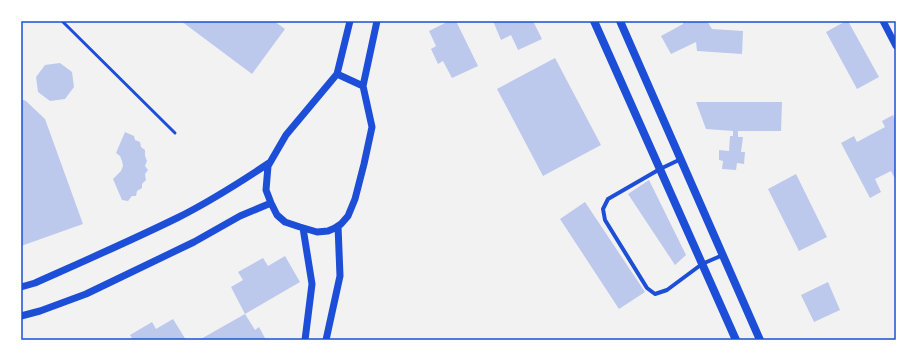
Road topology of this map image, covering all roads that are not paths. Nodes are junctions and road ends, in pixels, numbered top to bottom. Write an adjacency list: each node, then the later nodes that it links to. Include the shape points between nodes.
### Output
1 (62, 21): 10 (lane)
2 (350, 21): 8 (street)
3 (377, 21): 9 (street)
4 (594, 21): 13 (main road)
5 (620, 21): 11 (main road)
6 (883, 21): 7 (street)
7 (896, 46)
8 (337, 74): 9 (street); 12 (street, via 286,135)
9 (363, 86): 15 (street, via 372,126 370,138 355,199 348,216)
10 (175, 132)
11 (681, 159): 13 (street); 17 (main road)
12 (269, 163): 14 (street, via 266,190); 19 (street, via 178,217 35,283)
13 (660, 169): 18 (main road); 18 (street, via 608,199 603,209 605,220 647,288 655,294 666,290)
14 (271, 203): 16 (street, via 285,222); 20 (street, via 240,216 194,242 86,294)
15 (338, 226): 16 (street, via 328,231 317,232); 22 (street, via 340,276)
16 (303, 228): 21 (street, via 312,284)
17 (723, 255): 18 (street); 24 (main road)
18 (702, 264): 23 (main road)
19 (21, 287)
20 (21, 316)
21 (305, 340)
22 (326, 340)
23 (736, 340)
24 (760, 340)

